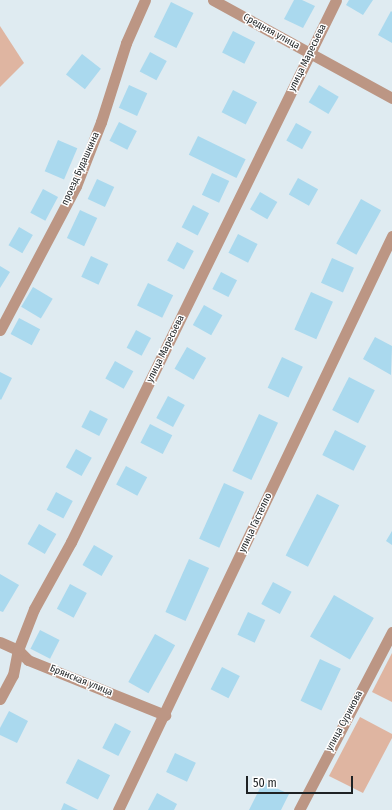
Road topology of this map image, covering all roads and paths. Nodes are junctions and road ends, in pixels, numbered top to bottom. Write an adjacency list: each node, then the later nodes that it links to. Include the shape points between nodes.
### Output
1 (145, 0): 7 (street, проезд Будашкина, via 126,44 101,122 76,186)
2 (213, 0): 4 (street, Средняя улица)
3 (336, 0): 4 (street, улица Маресьева)
4 (310, 54): 5 (street, Средняя улица); 10 (street, улица Маресьева, via 71,542 34,609)
5 (392, 98)
6 (392, 236): 12 (street, улица Гастелло)
7 (0, 330)
8 (392, 632): 14 (street, улица Сурикова)
9 (0, 642): 10 (street, Брянская улица)
10 (18, 650): 11 (street, улица Маресьева, via 13,675); 12 (street, Брянская улица, via 28,660)
11 (0, 699)
12 (165, 715): 13 (street, улица Гастелло)
13 (118, 810)
14 (299, 810)

